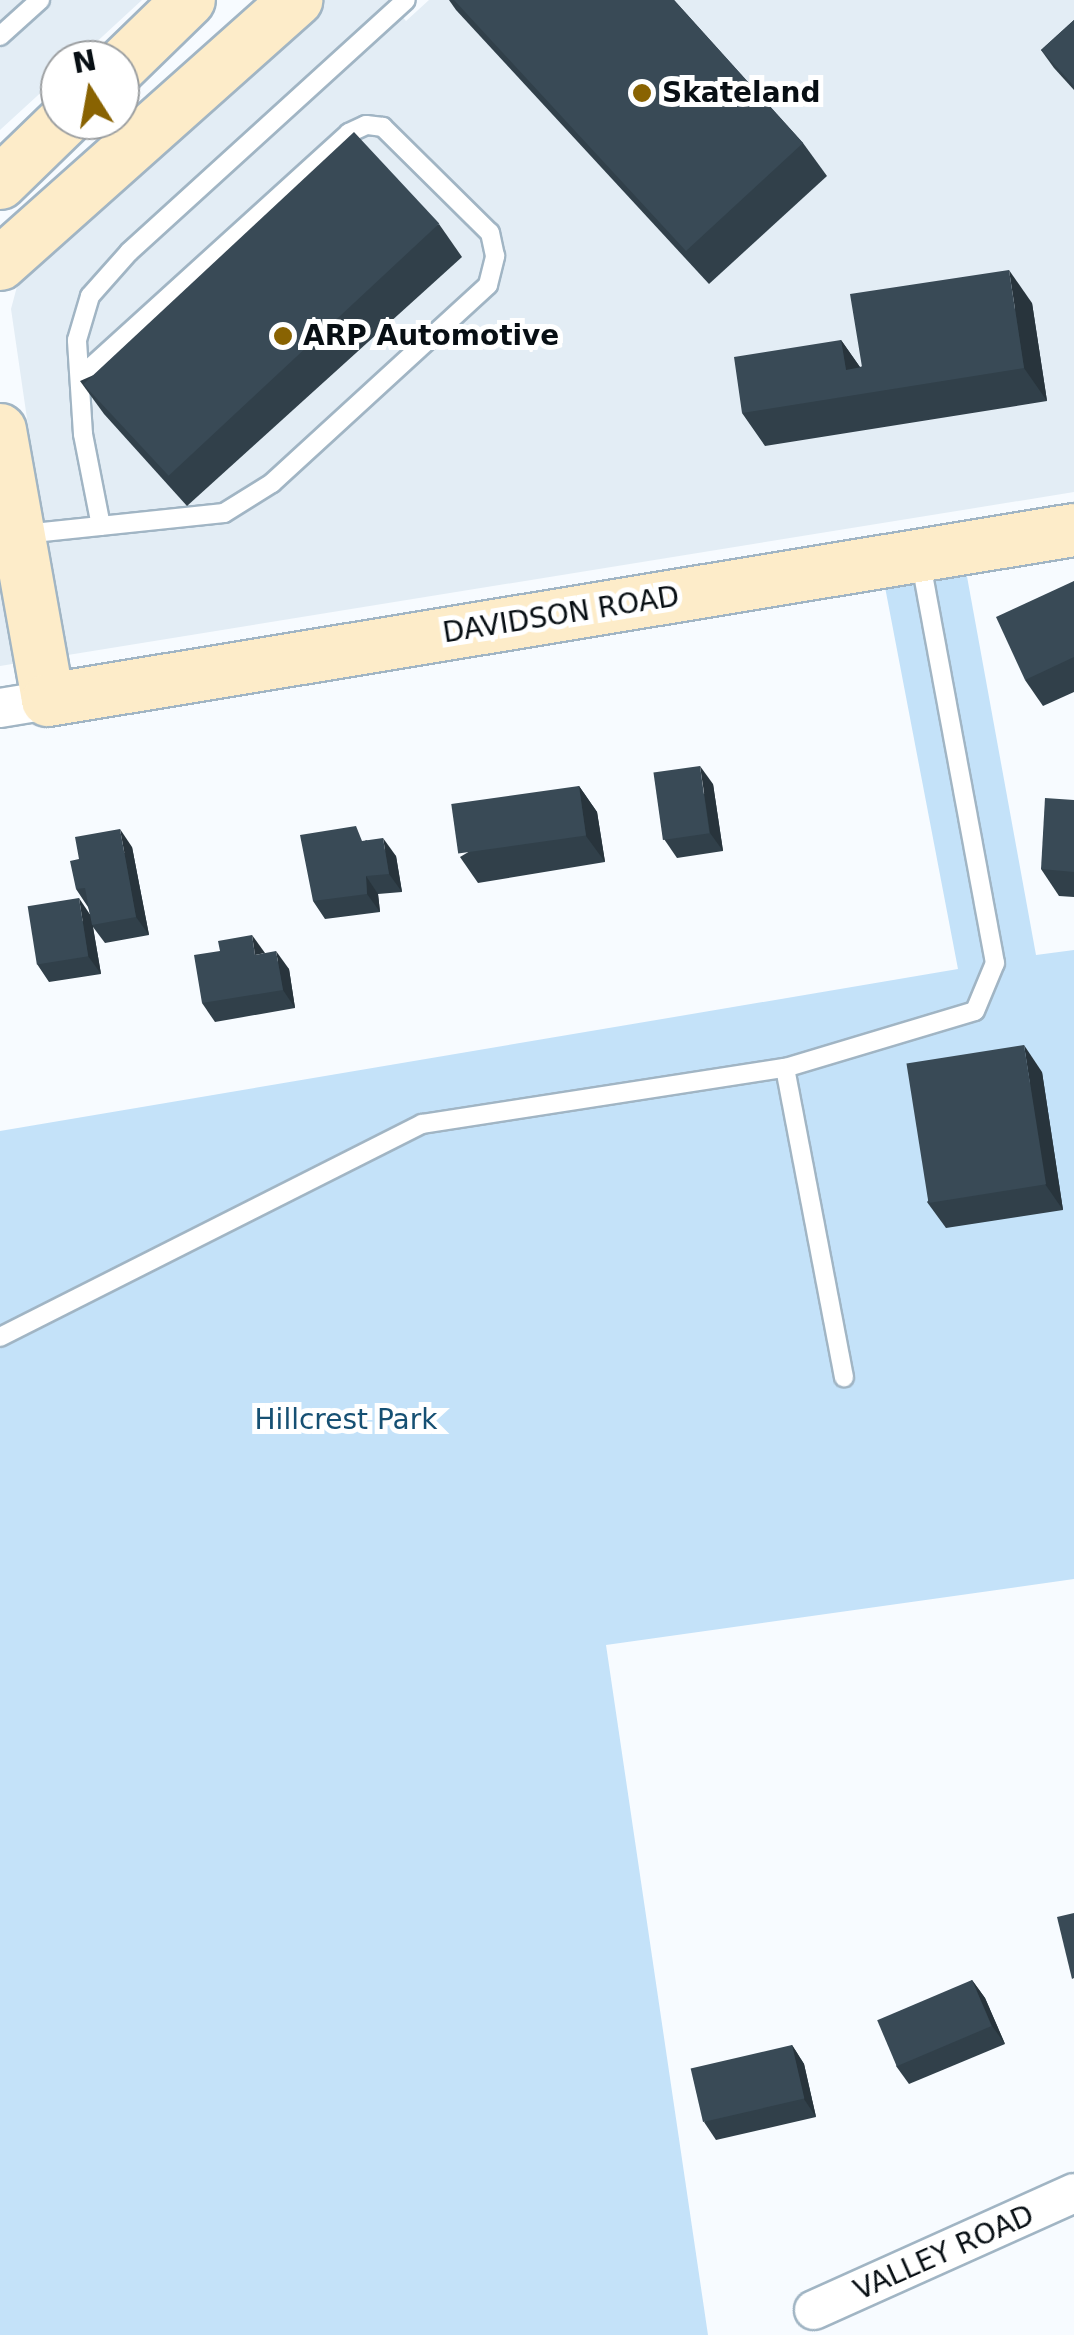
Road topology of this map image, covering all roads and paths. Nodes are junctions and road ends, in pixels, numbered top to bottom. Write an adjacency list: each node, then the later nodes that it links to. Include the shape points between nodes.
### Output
1 (40, 0): 5 (lane)
2 (189, 0): 6 (street)
3 (296, 0): 9 (street)
4 (406, 0): 10 (lane, via 129,252 90,296 77,340)
5 (0, 36)
6 (140, 48)
7 (45, 140): 8 (street)
8 (0, 183)
9 (0, 264)
10 (80, 377): 13 (lane); 13 (lane, via 349,133 366,125 383,127 490,233 495,256 488,285 272,484 224,514)
11 (0, 430): 12 (street, DAVIDSON ROAD)
12 (9, 516): 13 (lane); 16 (street, DAVIDSON ROAD)
13 (102, 526)
14 (1074, 530): 15 (street, DAVIDSON ROAD)
15 (920, 556): 16 (street, DAVIDSON ROAD); 17 (lane, via 994,963 975,1012)
16 (24, 704)
17 (785, 1068): 18 (lane, via 422,1124); 19 (lane)
18 (0, 1337)
19 (844, 1377)
20 (1074, 2193): 21 (street, VALLEY ROAD)
21 (814, 2310)

